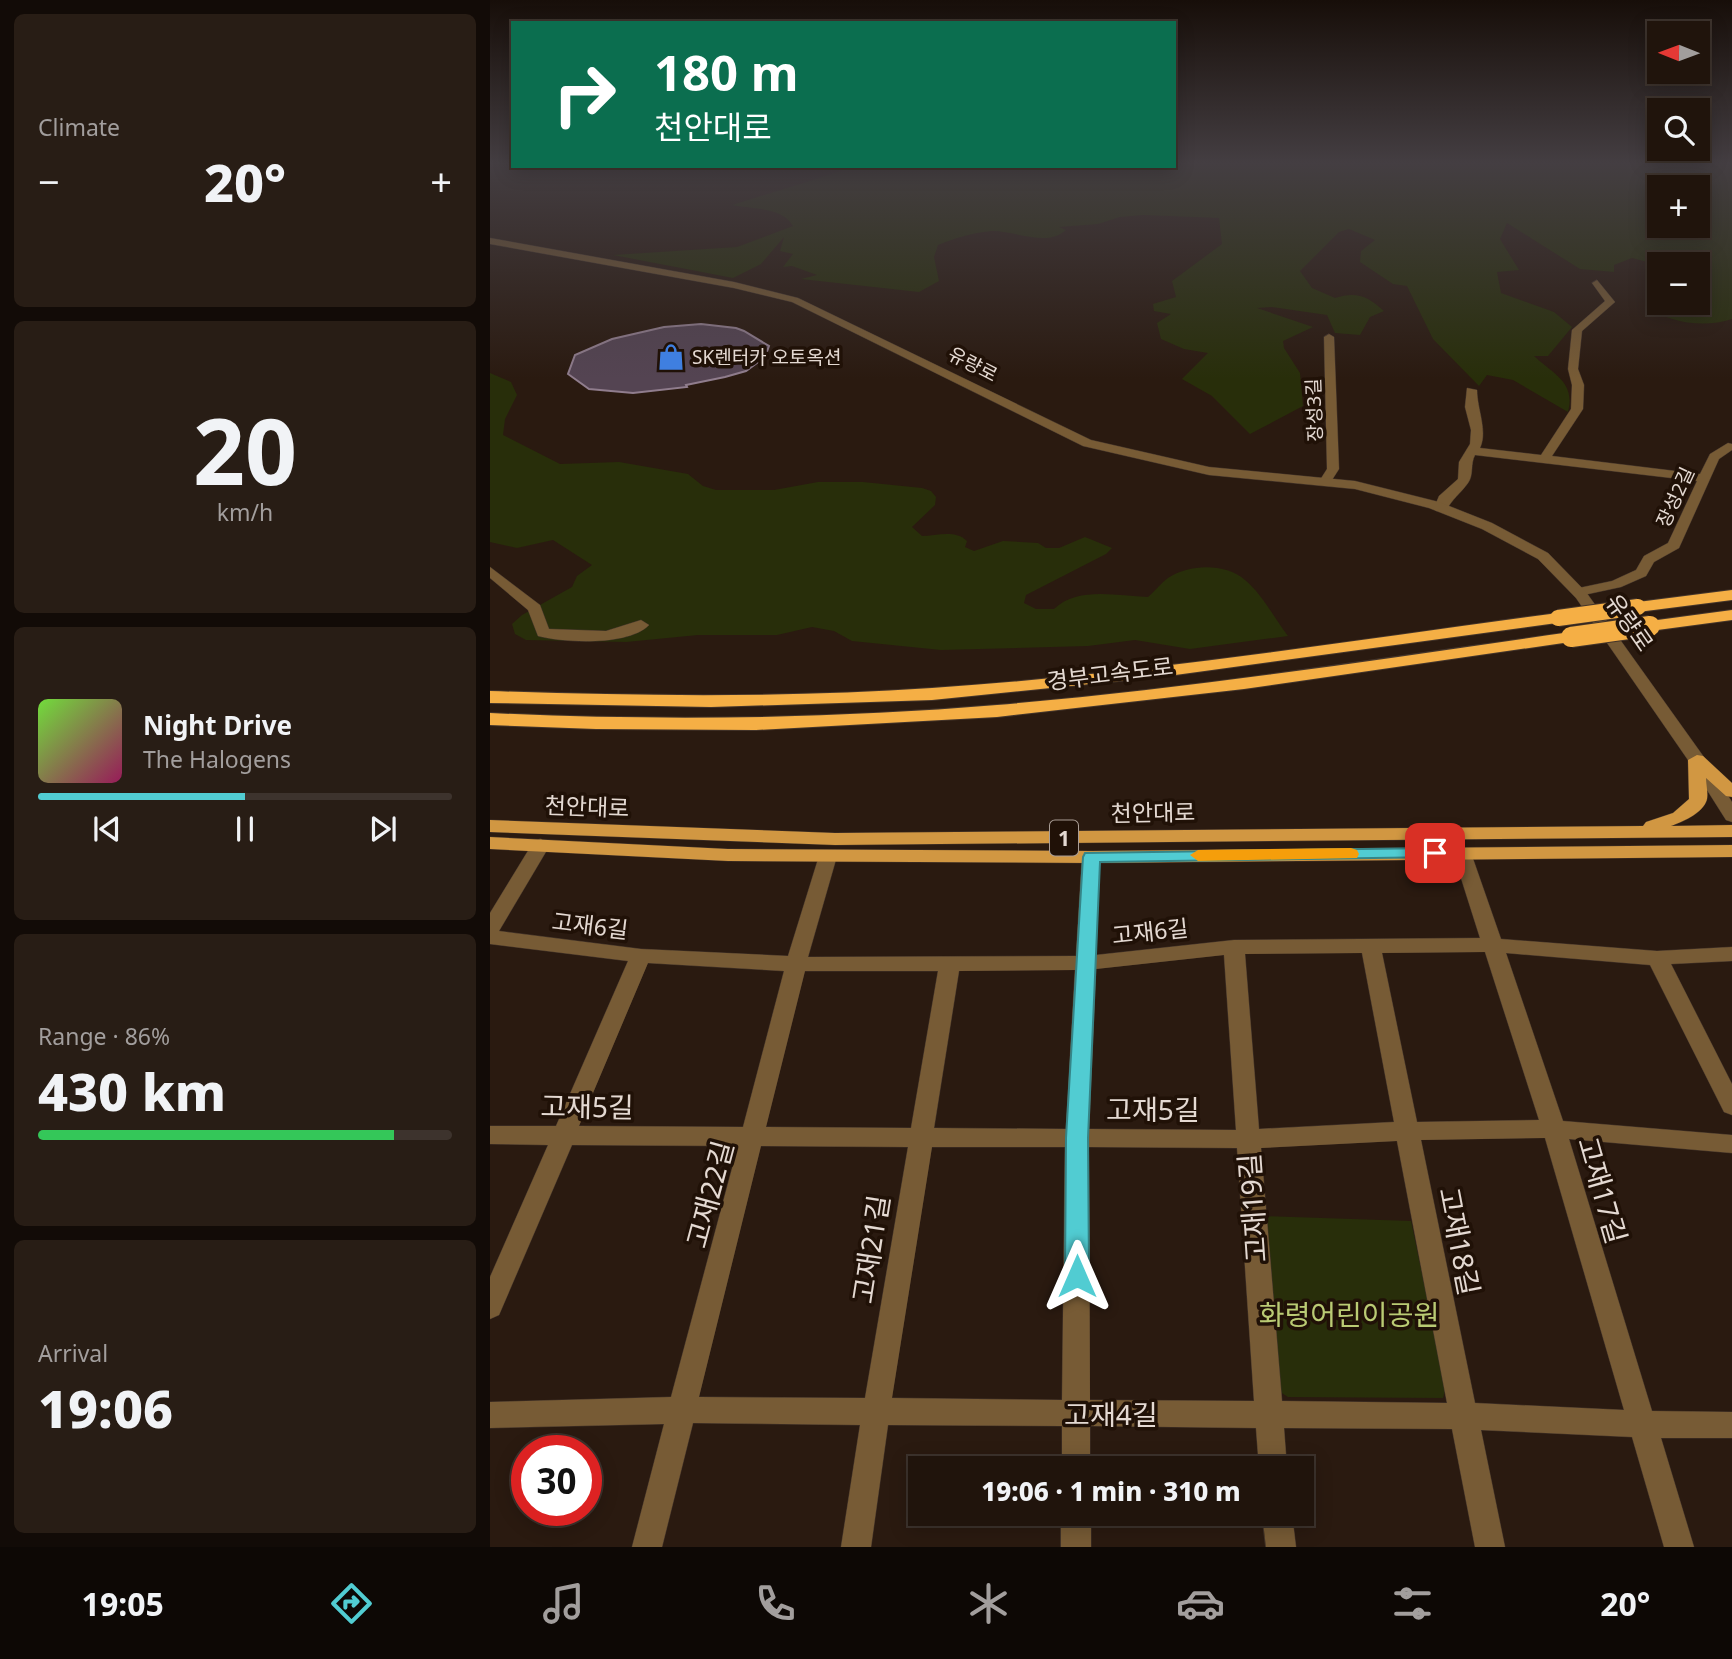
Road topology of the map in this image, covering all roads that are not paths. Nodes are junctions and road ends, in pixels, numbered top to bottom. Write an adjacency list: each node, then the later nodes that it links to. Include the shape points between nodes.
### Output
1 (490, 241): 9 (street, 유량로, via 795,300 1087,443 1209,471)
2 (1597, 283): 7 (street, via 1610,302 1577,330 1573,369 1577,409)
3 (1329, 337): 9 (street, 장성3길, via 1333,470)
4 (1471, 390): 6 (street, via 1477,430)
5 (1728, 447): 8 (street, 장성2길, via 1714,457)
6 (1472, 451): 7 (street); 10 (street, via 1465,462 1464,480)
7 (1544, 459): 8 (street)
8 (1705, 478): 12 (street, 장성2길, via 1674,545 1649,559 1641,573)
9 (1326, 480): 10 (street, 유량로)
10 (1441, 508): 12 (street, 유량로, via 1521,542 1543,556)
11 (490, 571): 15 (street, via 535,608 543,633 609,635 629,633)
12 (1578, 592): 18 (street, 유량로)
13 (1732, 595): 16 (highway, 경부고속도로, bridge, via 1115,676 931,694 791,700)
14 (1732, 615): 17 (highway, 경부고속도로, bridge, via 1288,677 929,716 775,724)
15 (641, 625)
16 (490, 696)
17 (490, 719)
18 (1697, 760): 19 (main road); 20 (street, 유량로); 22 (main road, via 1698,801 1679,817)
19 (1732, 792)
20 (1732, 816)
21 (490, 826): 22 (main road, 천안대로 / 1, via 835,839)
22 (1638, 831): 23 (main road, 천안대로 / 1)
23 (1732, 831)
24 (490, 843): 25 (main road, 천안대로 / 1)
25 (541, 845): 28 (main road, 천안대로 / 1); 30 (street)
26 (1732, 851): 27 (main road, 천안대로 / 1)
27 (1462, 853): 29 (main road, 천안대로 / 1); 32 (street, 고재17길)
28 (828, 856): 29 (main road, 천안대로 / 1); 40 (street, 고재22길)
29 (1091, 857): 39 (street)
30 (490, 929)
31 (490, 937): 36 (street, 고재6길)
32 (1493, 945): 34 (street, 고재6길); 37 (street, 고재6길); 42 (street, 고재17길)
33 (1234, 947): 34 (street, 고재6길); 39 (street, 고재6길); 49 (street, 고재19길)
34 (1371, 948): 43 (street, 고재18길)
35 (1732, 954): 37 (street, 고재6길)
36 (641, 956): 40 (street, 고재6길); 45 (street)
37 (1657, 958): 41 (street)
38 (950, 962): 39 (street, 고재6길); 40 (street, 고재6길); 46 (street, 고재21길)
39 (1086, 963): 48 (street)
40 (796, 964): 47 (street, 고재22길)
41 (1732, 1107)
42 (1554, 1129): 43 (street, 고재5길); 50 (street, 고재5길); 58 (street, 고재17길)
43 (1405, 1131): 49 (street, 고재5길); 57 (street, 고재18길)
44 (490, 1135): 45 (street, 고재5길)
45 (563, 1136): 47 (street, 고재5길); 51 (street)
46 (920, 1137): 47 (street, 고재5길); 48 (street, 고재5길); 53 (street, 고재21길)
47 (754, 1138): 52 (street, 고재22길)
48 (1077, 1138): 49 (street, 고재5길); 55 (street)
49 (1246, 1139): 56 (street, 고재19길)
50 (1732, 1144)
51 (490, 1307)
52 (683, 1410): 53 (street, 고재4길); 54 (street, 고재4길); 64 (street, 고재22길)
53 (876, 1413): 55 (street, 고재4길); 65 (street, 고재21길)
54 (490, 1415)
55 (1077, 1415): 56 (street, 고재4길); 60 (street)
56 (1267, 1415): 57 (street, 고재4길); 61 (street, 고재19길)
57 (1463, 1416): 58 (street, 고재4길); 68 (street, 고재18길)
58 (1641, 1424): 59 (street, 고재4길); 69 (street, 고재17길)
59 (1732, 1425)
60 (1076, 1456)
61 (1272, 1456)
62 (1076, 1526): 66 (street)
63 (1279, 1526): 67 (street)
64 (646, 1547)
65 (856, 1547)
66 (1076, 1547)
67 (1281, 1547)
68 (1490, 1547)
69 (1679, 1547)

